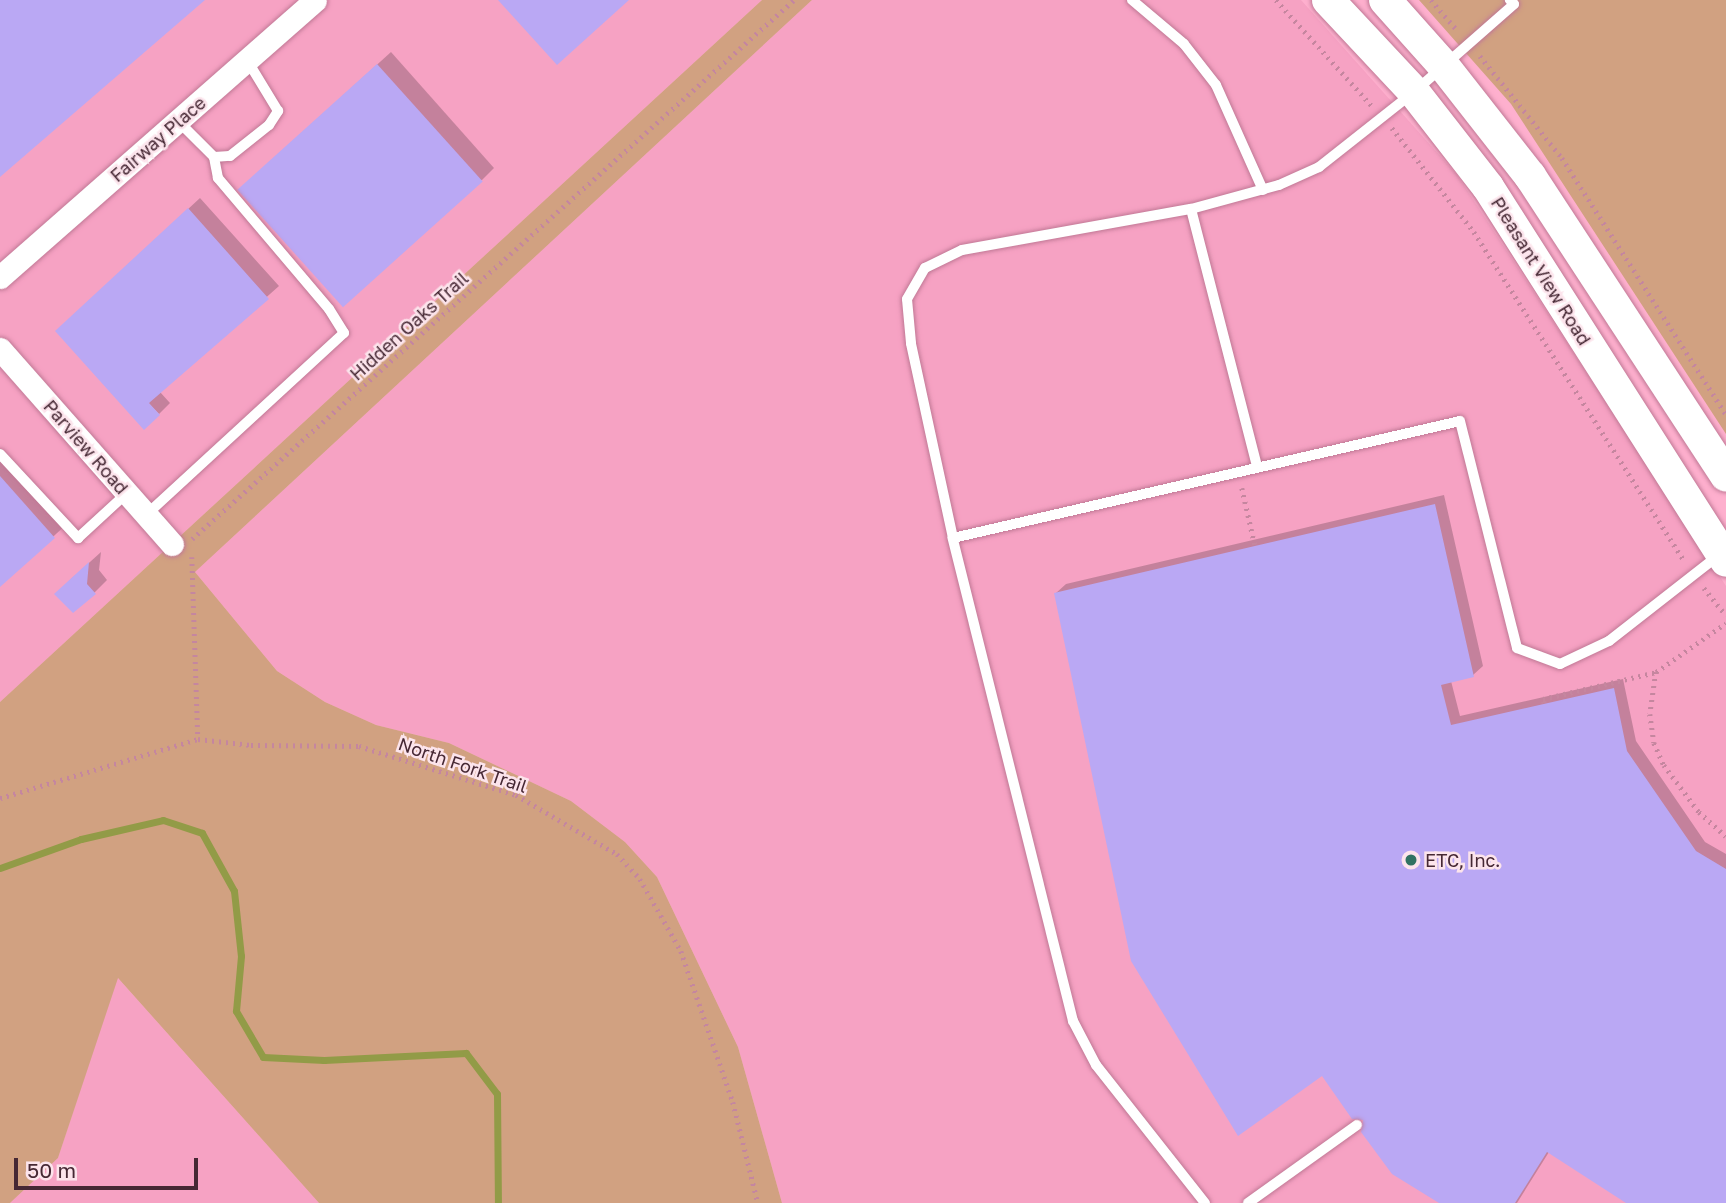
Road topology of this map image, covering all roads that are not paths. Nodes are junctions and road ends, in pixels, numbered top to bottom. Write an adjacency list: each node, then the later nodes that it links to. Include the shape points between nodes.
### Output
1 (315, 0): 6 (street, Fairway Place)
2 (1132, 0): 11 (lane, via 1184,44 1216,85)
3 (1328, 0): 8 (street, Pleasant View Road)
4 (1385, 0): 7 (street)
5 (1510, 0): 7 (lane, via 1514,4)
6 (247, 60): 9 (street, Fairway Place); 10 (lane, via 278,111 269,125 230,156)
7 (1443, 65): 8 (lane); 17 (street, via 1530,176)
8 (1414, 92): 11 (lane, via 1319,167); 22 (street, Pleasant View Road, via 1488,187)
9 (178, 121): 10 (lane); 13 (street, Fairway Place)
10 (214, 158): 19 (lane, via 218,178 329,309 344,334)
11 (1263, 190): 12 (lane)
12 (1191, 209): 16 (lane); 20 (lane, via 962,250 925,268 907,299 911,343)
13 (0, 278)
14 (0, 349): 18 (street, Parview Road)
15 (0, 454): 18 (lane, via 78,538)
16 (1257, 467): 20 (lane); 22 (lane, via 1460,421 1517,648 1560,664 1609,641)
17 (1726, 475)
18 (127, 494): 19 (street, Parview Road)
19 (146, 515): 21 (street, Parview Road)
20 (953, 538): 24 (lane, via 1073,1021 1096,1065)
21 (172, 544)
22 (1724, 555)
23 (1357, 1125): 25 (lane)
24 (1205, 1203)
25 (1248, 1203)

